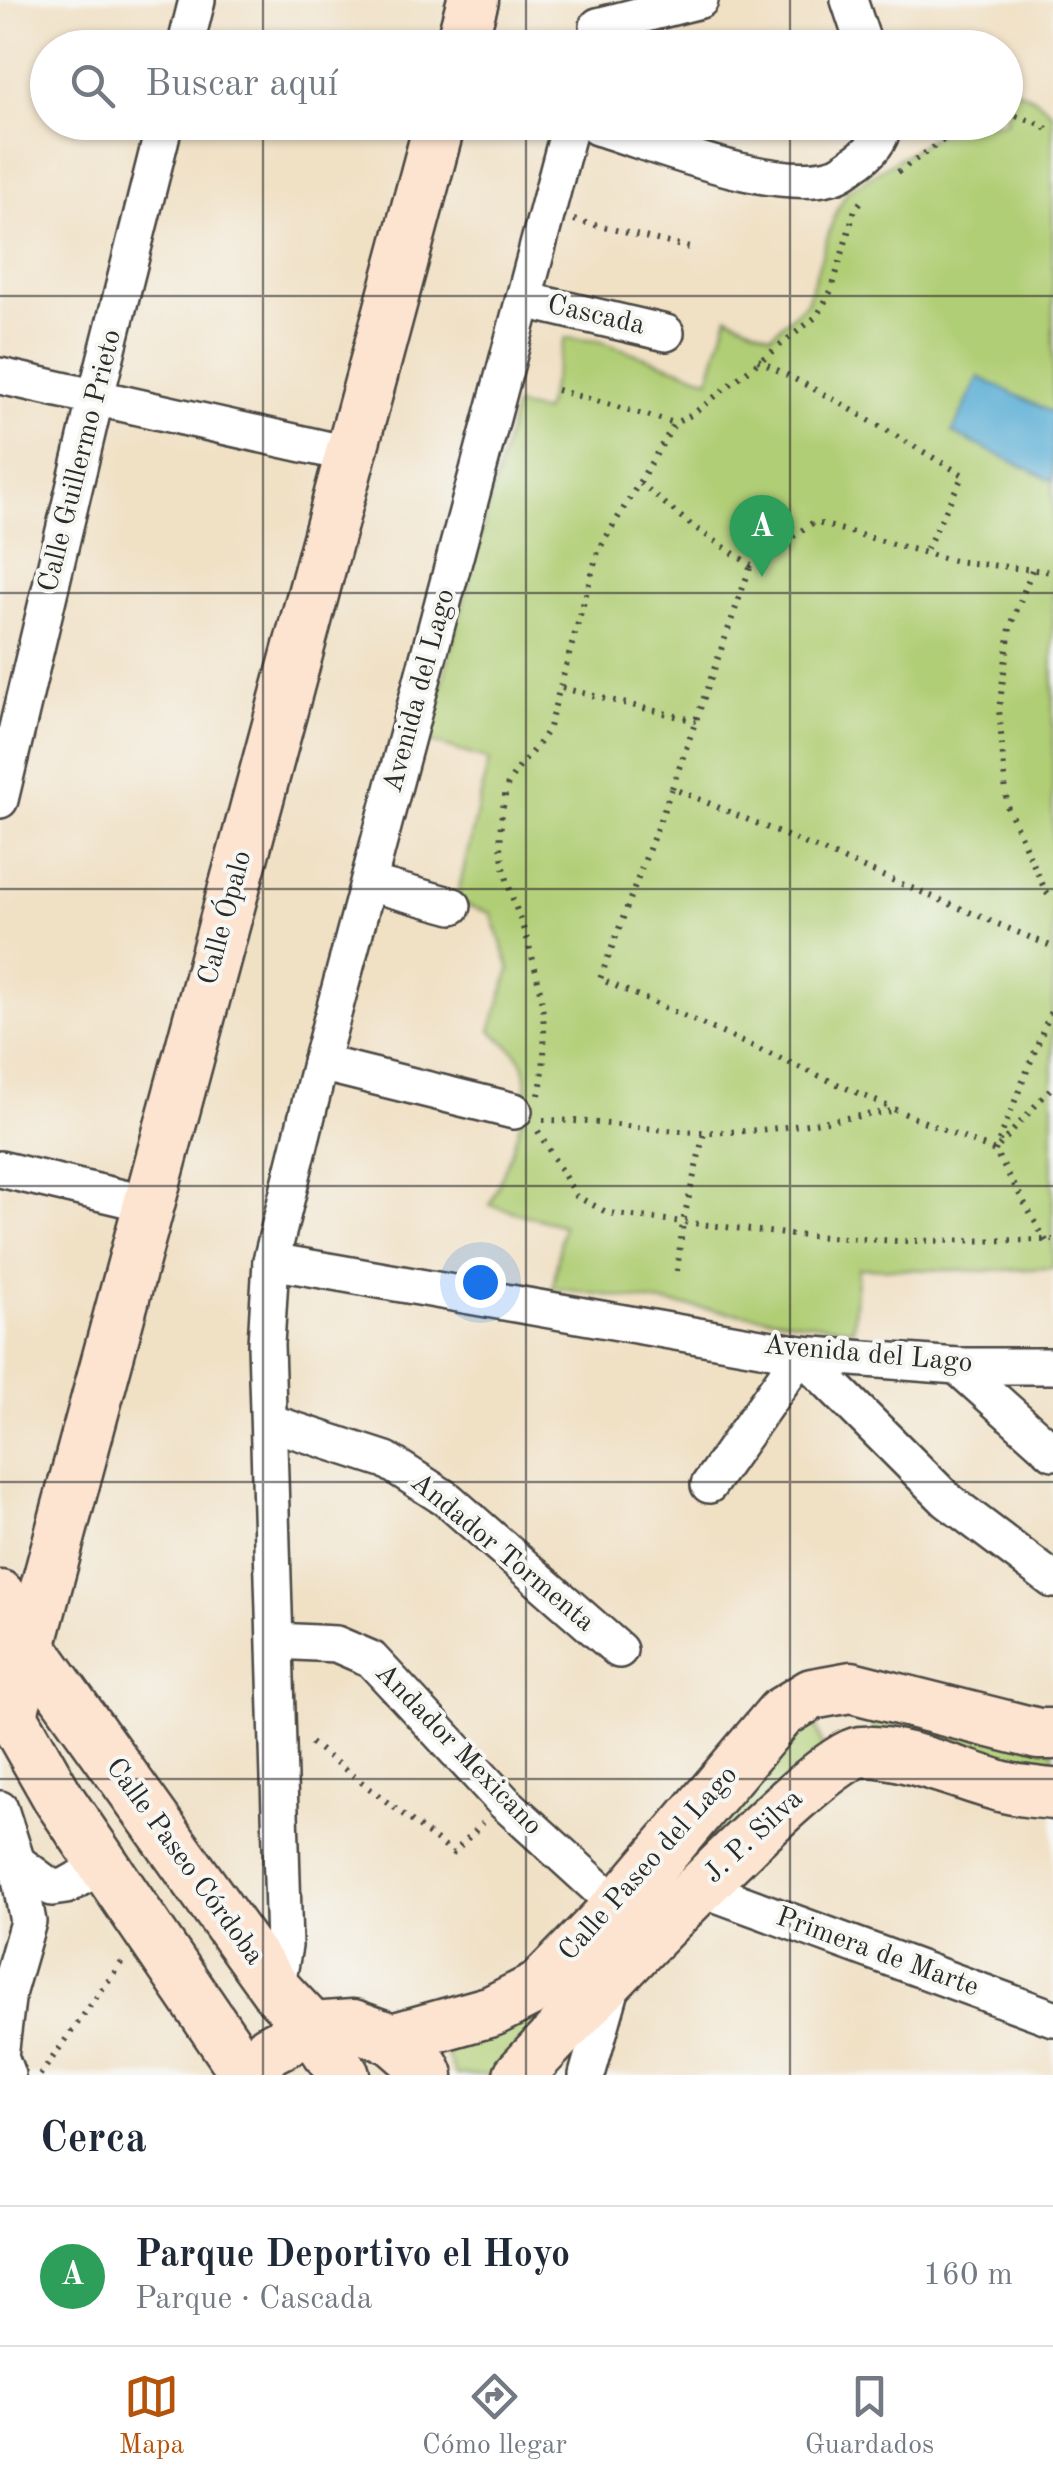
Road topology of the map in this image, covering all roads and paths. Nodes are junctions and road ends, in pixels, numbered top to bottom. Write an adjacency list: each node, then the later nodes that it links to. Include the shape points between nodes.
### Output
1 (197, 0): 6 (street)
2 (473, 0): 7 (street)
3 (700, 0): 5 (street)
4 (849, 0): 8 (street)
5 (598, 24)
6 (189, 30)
7 (465, 30)
8 (859, 30)
9 (1023, 118): 10 (path)
10 (1053, 134)
11 (161, 140): 26 (street, Calle Guillermo Prieto)
12 (435, 140): 28 (street, Calle Ópalo)
13 (582, 140): 19 (street, Avenida del Lago)
14 (643, 140): 15 (street, via 795,181 835,176)
15 (877, 140)
16 (944, 140): 17 (path)
17 (884, 182)
18 (869, 192): 23 (path, via 855,209 825,304)
19 (548, 213): 20 (path); 21 (street, Avenida del Lago)
20 (694, 249)
21 (525, 300): 22 (street, Cascada); 38 (street, Avenida del Lago)
22 (666, 333)
23 (758, 360): 27 (path); 30 (path, via 963,475)
24 (0, 376): 26 (street)
25 (558, 390): 27 (path)
26 (96, 396): 28 (street); 37 (street, Calle Guillermo Prieto)
27 (675, 424): 29 (path)
28 (352, 455): 50 (street, Calle Ópalo)
29 (640, 483): 31 (path); 34 (path, via 598,551)
30 (924, 554): 31 (path, via 814,522); 32 (path)
31 (751, 564): 35 (path)
32 (1032, 570): 33 (path); 39 (path, via 1010,628 999,709 1008,806)
33 (1053, 572)
34 (562, 688): 35 (path); 46 (path, via 540,745 508,785 500,822 509,896 525,928 543,1022 543,1074)
35 (696, 722): 36 (path)
36 (672, 788): 41 (path); 45 (path, via 600,979)
37 (0, 800)
38 (368, 883): 40 (street); 43 (street, Avenida del Lago)
39 (1053, 900)
40 (452, 906)
41 (1053, 947)
42 (1053, 1006): 48 (path)
43 (320, 1063): 46 (street); 53 (street, Avenida del Lago)
44 (1053, 1086): 48 (path)
45 (896, 1110): 47 (path); 48 (path)
46 (523, 1116): 47 (path); 51 (path, via 576,1196 608,1213)
47 (704, 1132): 51 (path)
48 (994, 1150): 52 (path)
49 (0, 1169): 50 (street)
50 (148, 1204): 64 (street, Calle Ópalo)
51 (683, 1222): 52 (path, via 898,1241); 54 (path)
52 (1049, 1240)
53 (271, 1260): 55 (street, Avenida del Lago); 58 (street, Avenida del Lago)
54 (676, 1271)
55 (801, 1354): 56 (street, Avenida del Lago); 60 (street); 61 (street, via 946,1500)
56 (957, 1366): 57 (street, Avenida del Lago); 59 (street)
57 (1053, 1366)
58 (269, 1422): 63 (street, Avenida del Lago); 65 (street, Andador Tormenta, via 402,1470 448,1500)
59 (1053, 1452)
60 (709, 1485)
61 (1053, 1580)
62 (0, 1596): 64 (street, Calle Paseo Córdoba)
63 (276, 1640): 68 (street, Avenida del Lago); 72 (street, Andador Mexicano, via 336,1644 371,1660)
64 (30, 1645): 67 (street, Calle Ópalo); 80 (street, Calle Paseo Córdoba)
65 (620, 1650)
66 (851, 1687): 69 (street, Calle Paseo del Lago); 70 (street); 77 (street, Calle Paseo del Lago, via 812,1694 782,1714)
67 (4, 1712): 75 (street)
68 (278, 1718): 72 (path, via 452,1853); 80 (street, Avenida del Lago, via 284,1946)
69 (1053, 1734)
70 (858, 1752): 71 (street); 76 (street, J. P. Silva, via 822,1773)
71 (1053, 1794)
72 (504, 1802): 77 (street, Andador Mexicano)
73 (0, 1808): 74 (street)
74 (18, 1862): 75 (street, via 52,1888); 86 (street, via 28,1922 8,1991 0,2056)
75 (103, 1864): 78 (street)
76 (700, 1888): 79 (street, J. P. Silva); 81 (street, Primera de Marte)
77 (618, 1906): 83 (street, Calle Paseo del Lago, via 539,1987 492,2011)
78 (146, 1928): 84 (street); 87 (path)
79 (616, 1975): 85 (street, Calle Paseo del Lago); 90 (street, J. P. Silva)
80 (276, 1990): 82 (street, Calle Paseo Córdoba); 84 (street, via 272,2024)
81 (1053, 2018)
82 (312, 2028): 83 (street, Calle Paseo del Lago, via 353,2025); 84 (street, Calle Paseo del Lago); 88 (street, Calle Paseo Córdoba)
83 (392, 2038): 89 (street)
84 (243, 2068)
85 (599, 2071)
86 (7, 2075)
87 (40, 2075)
88 (344, 2075)
89 (428, 2075)
90 (519, 2075)

